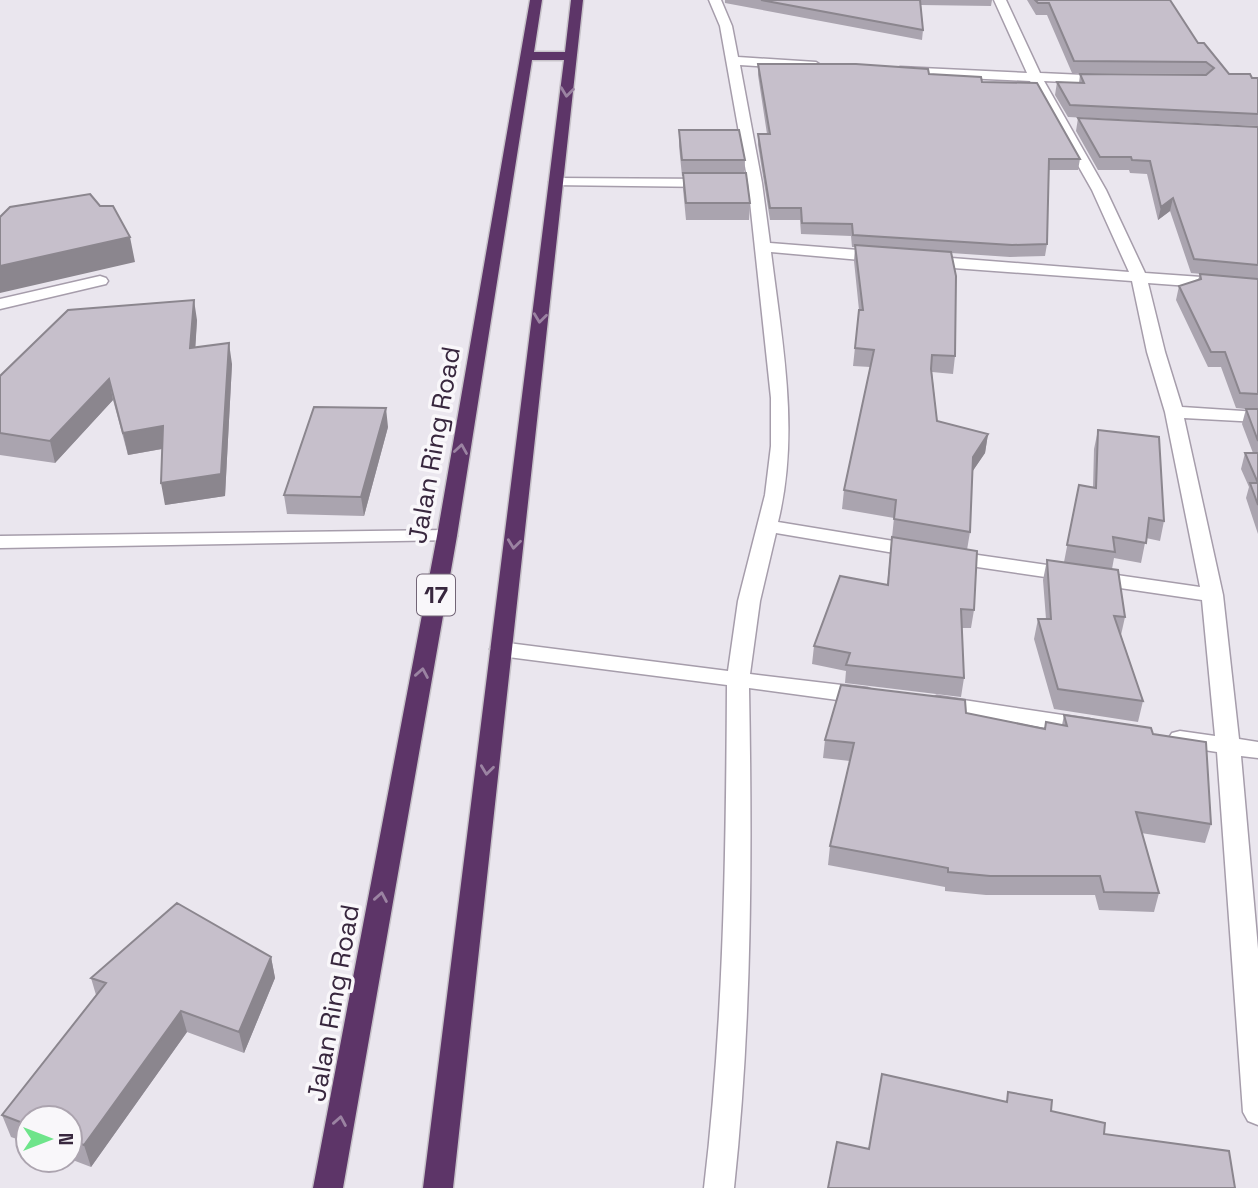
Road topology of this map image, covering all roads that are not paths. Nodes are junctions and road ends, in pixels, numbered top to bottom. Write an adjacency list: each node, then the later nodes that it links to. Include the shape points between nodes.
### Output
1 (536, 0): 6 (highway, Jalan Ring Road / 17)
2 (577, 0): 5 (highway)
3 (715, 0): 7 (street)
4 (1000, 0): 10 (street)
5 (571, 55): 6 (highway); 12 (highway, one-way to 12)
6 (527, 56): 22 (highway, Jalan Ring Road / 17, one-way to 6)
7 (734, 61): 8 (street); 13 (street)
8 (830, 67)
9 (885, 70): 10 (street)
10 (1036, 79): 11 (street); 15 (street, via 1068,124)
11 (1115, 80)
12 (556, 182): 13 (street); 25 (highway, one-way to 25)
13 (742, 183): 14 (street)
14 (763, 247): 15 (street); 21 (street, via 780,398 780,446)
15 (1139, 276): 17 (street); 19 (street)
16 (100, 281): 18 (street)
17 (1258, 286)
18 (0, 304)
19 (1174, 412): 20 (street); 24 (street)
20 (1258, 417)
21 (768, 526): 24 (street); 26 (street, via 749,601)
22 (447, 536): 23 (street); 34 (highway, Jalan Ring Road / 17, one-way to 22)
23 (0, 542)
24 (1212, 595): 31 (street)
25 (501, 649): 26 (street); 35 (highway, one-way to 35)
26 (737, 681): 27 (street); 36 (street, via 739,859 729,1101)
27 (893, 699)
28 (920, 702): 29 (street)
29 (1105, 730)
30 (1160, 737): 31 (street)
31 (1228, 746): 32 (street); 33 (street)
32 (1258, 750)
33 (1258, 1112)
34 (328, 1188)
35 (438, 1188)
36 (719, 1188)

